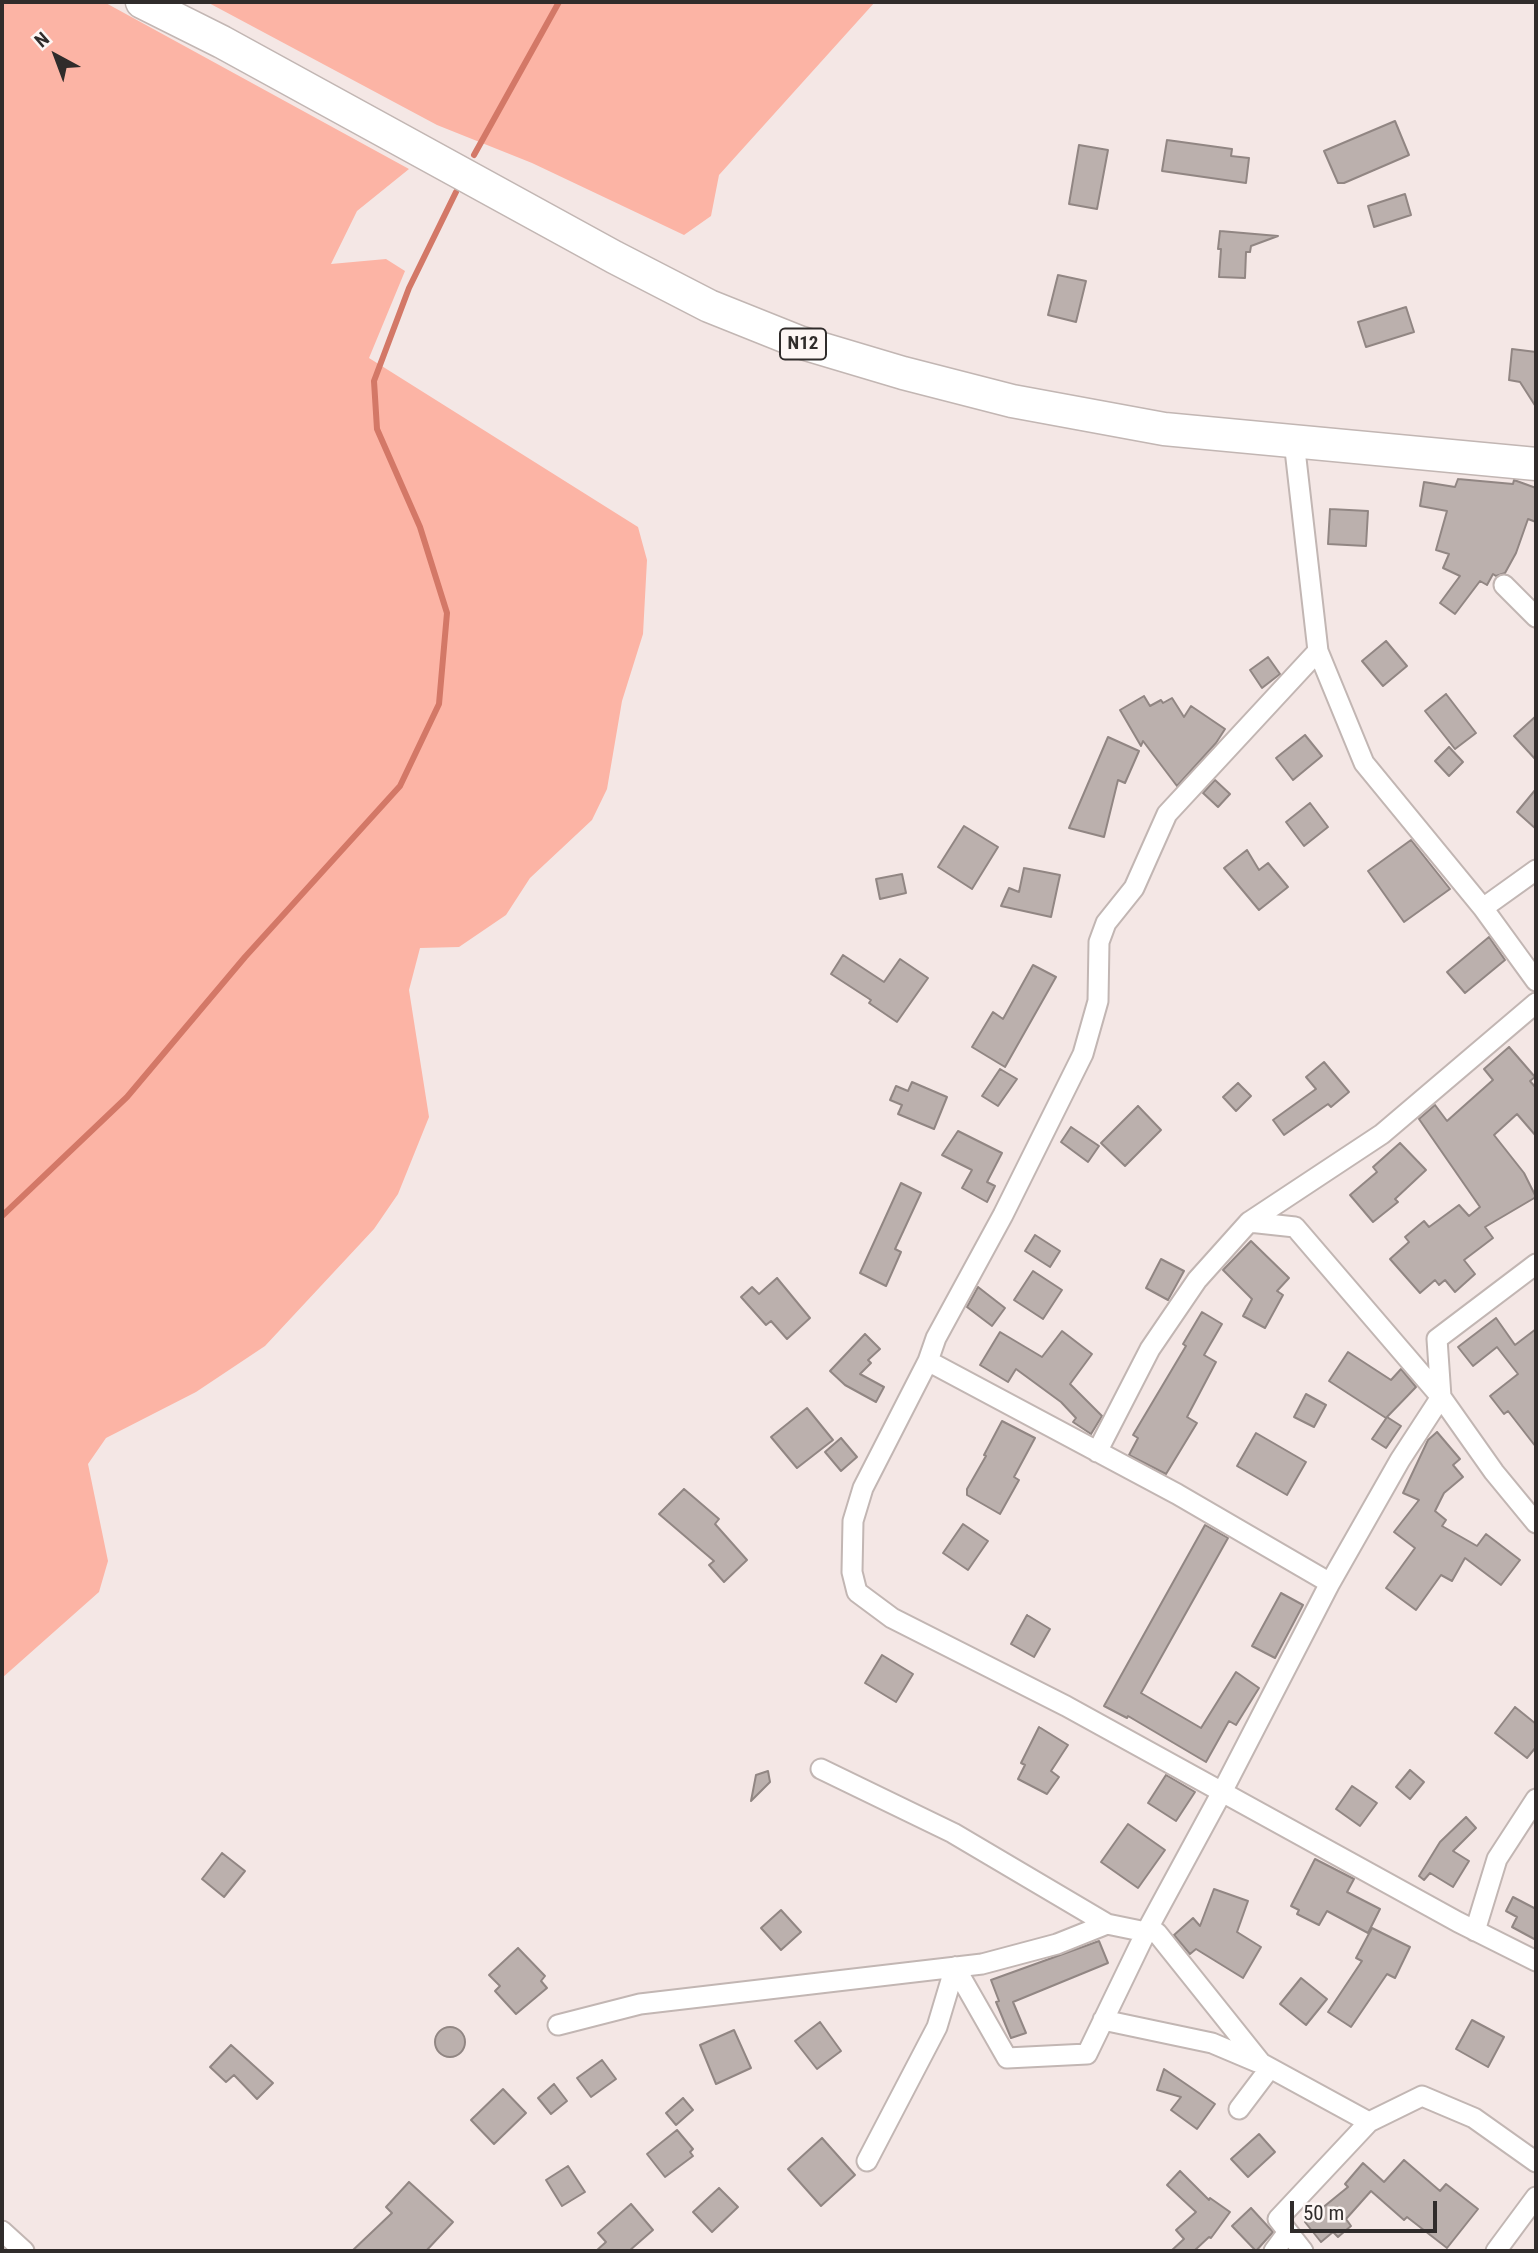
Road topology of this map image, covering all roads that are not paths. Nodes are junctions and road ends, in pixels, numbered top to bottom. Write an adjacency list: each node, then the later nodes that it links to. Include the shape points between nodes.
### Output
1 (142, 2): 2 (main road, N12, via 222,41 614,257 709,306 799,342 1013,401 1164,429)
2 (1294, 441): 3 (main road, N12); 6 (street)
3 (1536, 464)
4 (1504, 585): 5 (street)
5 (1536, 617)
6 (1318, 651): 8 (street, via 1364,763); 13 (street, via 1167,814 1134,888 1106,923 1099,942 1098,1001 1083,1054)
7 (1536, 870): 8 (street)
8 (1483, 908): 9 (street)
9 (1536, 981)
10 (1536, 1003): 11 (street, via 1382,1134)
11 (1250, 1222): 14 (street, via 1295,1227); 15 (street, via 1197,1280 1150,1349)
12 (1536, 1264): 14 (street, via 1437,1339)
13 (928, 1361): 15 (street); 19 (street, via 863,1489 853,1521 852,1572 857,1592 892,1618)
14 (1441, 1397): 16 (street); 17 (street)
15 (1097, 1452): 17 (street)
16 (1536, 1523)
17 (1330, 1583): 19 (street)
18 (821, 1769): 21 (street, via 953,1833)
19 (1222, 1792): 22 (street); 23 (street)
20 (1536, 1800): 22 (street, via 1497,1859)
21 (1107, 1924): 23 (street); 25 (street, via 1057,1944)
22 (1475, 1931): 24 (street)
23 (1146, 1932): 26 (street); 28 (street, via 1157,1933)
24 (1536, 1961)
25 (955, 1967): 26 (street, via 1007,2058 1087,2054); 27 (street, via 640,2004); 31 (street, via 937,2027)
26 (1103, 2020): 28 (street, via 1212,2043)
27 (558, 2025)
28 (1265, 2066): 29 (street); 30 (street)
29 (1240, 2109)
30 (1369, 2122): 32 (street, via 1422,2096 1474,2118); 35 (street, via 1278,2219)
31 (867, 2161)
32 (1536, 2162)
33 (1536, 2197): 39 (street)
34 (2, 2231): 36 (street)
35 (1288, 2232): 37 (street); 38 (street)
36 (24, 2251)
37 (1274, 2251)
38 (1303, 2251)
39 (1496, 2251)

